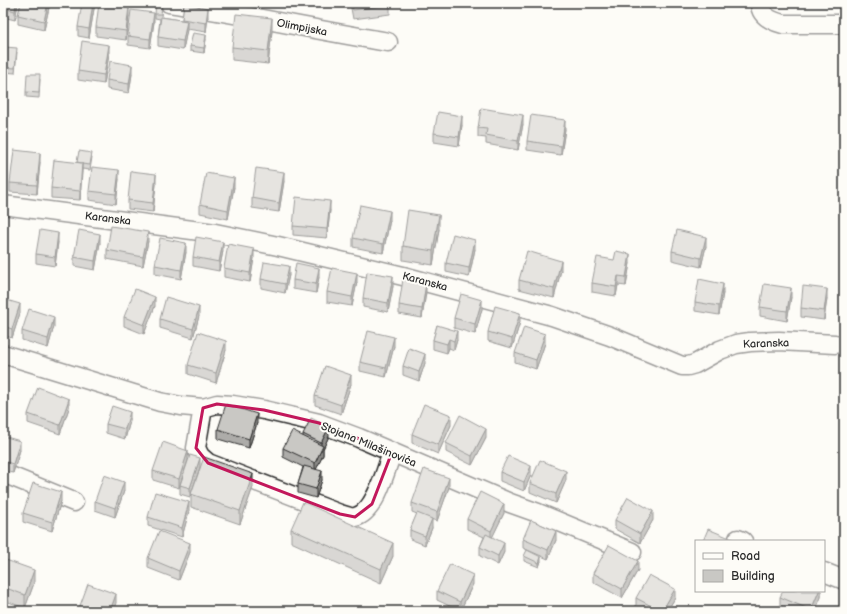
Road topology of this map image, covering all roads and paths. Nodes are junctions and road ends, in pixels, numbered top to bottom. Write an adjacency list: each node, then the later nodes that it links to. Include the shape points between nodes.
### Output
1 (169, 3): 4 (street, Olimpijska)
2 (760, 3): 3 (street, via 762,12 773,22)
3 (844, 24)
4 (388, 42)
5 (3, 205): 6 (street, Karanska, via 215,233 278,246 552,316 610,336 682,366 694,364 736,344)
6 (836, 344)
7 (3, 354): 8 (street, Stojana Milašinovića, via 160,402)
8 (203, 408): 9 (street, Stojana Milašinovića, via 217,404 264,410 319,423); 9 (street, via 196,448 208,463 340,514 355,517 364,513 372,504)
9 (392, 452): 12 (street, Stojana Milašinovića)
10 (3, 474): 11 (street)
11 (74, 502)
12 (632, 552)
13 (825, 572): 14 (street)
14 (844, 580)

